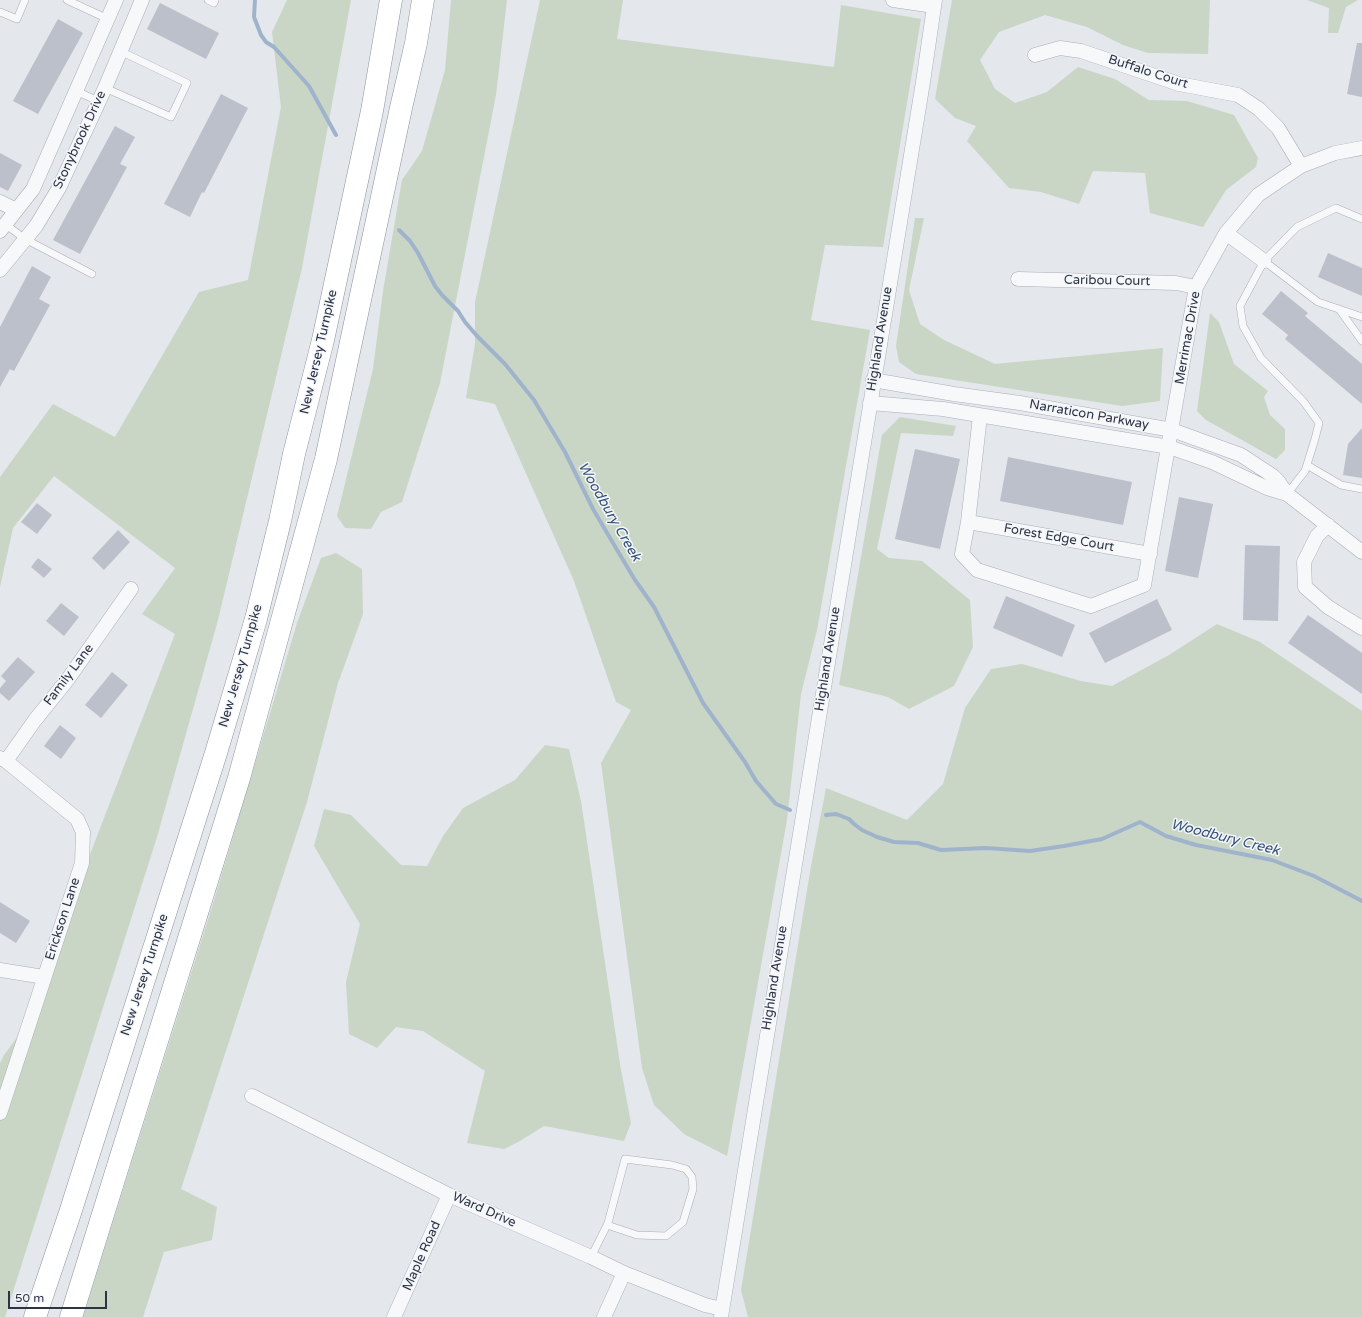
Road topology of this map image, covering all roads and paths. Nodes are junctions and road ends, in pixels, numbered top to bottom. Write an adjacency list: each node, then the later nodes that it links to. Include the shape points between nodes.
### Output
1 (25, 0): 11 (lane, via 17,19)
2 (67, 0): 12 (lane)
3 (116, 0): 12 (street, Stonybrook Drive)
4 (142, 0): 13 (street, Stonybrook Drive)
5 (208, 0): 6 (lane, via 214,3)
6 (215, 0)
7 (390, 0): 58 (highway, New Jersey Turnpike, via 372,111 323,340 256,619 216,753)
8 (423, 0): 59 (highway, New Jersey Turnpike, via 416,43 326,459 239,778)
9 (893, 0): 10 (street)
10 (934, 3): 34 (street, Highland Avenue)
11 (0, 12)
12 (108, 19): 16 (street, Stonybrook Drive)
13 (120, 51): 15 (street, Stonybrook Drive); 15 (lane, via 187,83 171,117)
14 (1035, 55): 19 (street, Buffalo Court, via 1060,48 1081,51 1179,84 1238,95 1259,109 1278,128)
15 (105, 88): 17 (street, Stonybrook Drive)
16 (76, 91): 17 (lane); 21 (street, Stonybrook Drive, via 33,189)
17 (98, 101): 25 (street, Stonybrook Drive, via 59,188)
18 (1362, 148): 19 (street, Merrimac Drive, via 1334,153)
19 (1301, 166): 24 (street, Merrimac Drive, via 1258,196)
20 (0, 202): 21 (street)
21 (16, 210): 23 (street, Stonybrook Drive)
22 (1362, 219): 26 (lane, via 1336,208 1297,228)
23 (3, 228): 25 (lane)
24 (1226, 233): 26 (street); 30 (street, Merrimac Drive)
25 (25, 239): 27 (street, Stonybrook Drive); 28 (lane)
26 (1264, 261): 31 (lane, via 1318,302); 39 (lane, via 1240,306 1243,326 1261,358 1303,401 1318,423)
27 (0, 270)
28 (92, 274)
29 (1018, 279): 30 (street, Caribou Court, via 1176,283)
30 (1196, 287): 37 (street, Merrimac Drive)
31 (1339, 309): 32 (lane); 33 (lane)
32 (1362, 317)
33 (1362, 341)
34 (873, 380): 35 (street, Highland Avenue); 37 (street, Narraticon Parkway)
35 (870, 403): 36 (street, Narraticon Parkway, via 943,409); 57 (street, Highland Avenue)
36 (980, 416): 38 (street, Narraticon Parkway); 42 (street)
37 (1172, 430): 38 (street, Merrimac Drive); 41 (street, Narraticon Parkway, via 1241,455 1278,481)
38 (1169, 447): 41 (street, Narraticon Parkway); 45 (street)
39 (1306, 465): 40 (lane, via 1341,485); 41 (lane, via 1305,472)
40 (1362, 488)
41 (1287, 494): 43 (street, Narraticon Parkway)
42 (968, 522): 45 (street, Forest Edge Court); 45 (street, via 962,554 977,570 1091,606 1144,585)
43 (1328, 525): 44 (street, Narraticon Parkway); 47 (street, via 1317,536 1304,562 1305,587 1328,607)
44 (1362, 552)
45 (1150, 554)
46 (131, 589): 48 (street, Family Lane, via 68,679)
47 (1362, 628)
48 (3, 759): 50 (street, Erickson Lane, via 78,819 83,832 82,863)
49 (0, 970): 50 (street)
50 (44, 977): 52 (street, Erickson Lane)
51 (252, 1096): 53 (street, Ward Drive)
52 (0, 1113)
53 (449, 1195): 55 (street, Ward Drive); 60 (street, Maple Road)
54 (607, 1225): 54 (lane, via 625,1158 672,1165 686,1169 692,1176 693,1189 683,1222 666,1236 637,1235); 55 (lane)
55 (590, 1257): 56 (street, Ward Drive)
56 (624, 1273): 57 (street, Ward Drive); 61 (street)
57 (721, 1313)
58 (35, 1317)
59 (71, 1317)
60 (394, 1317)
61 (604, 1317)

